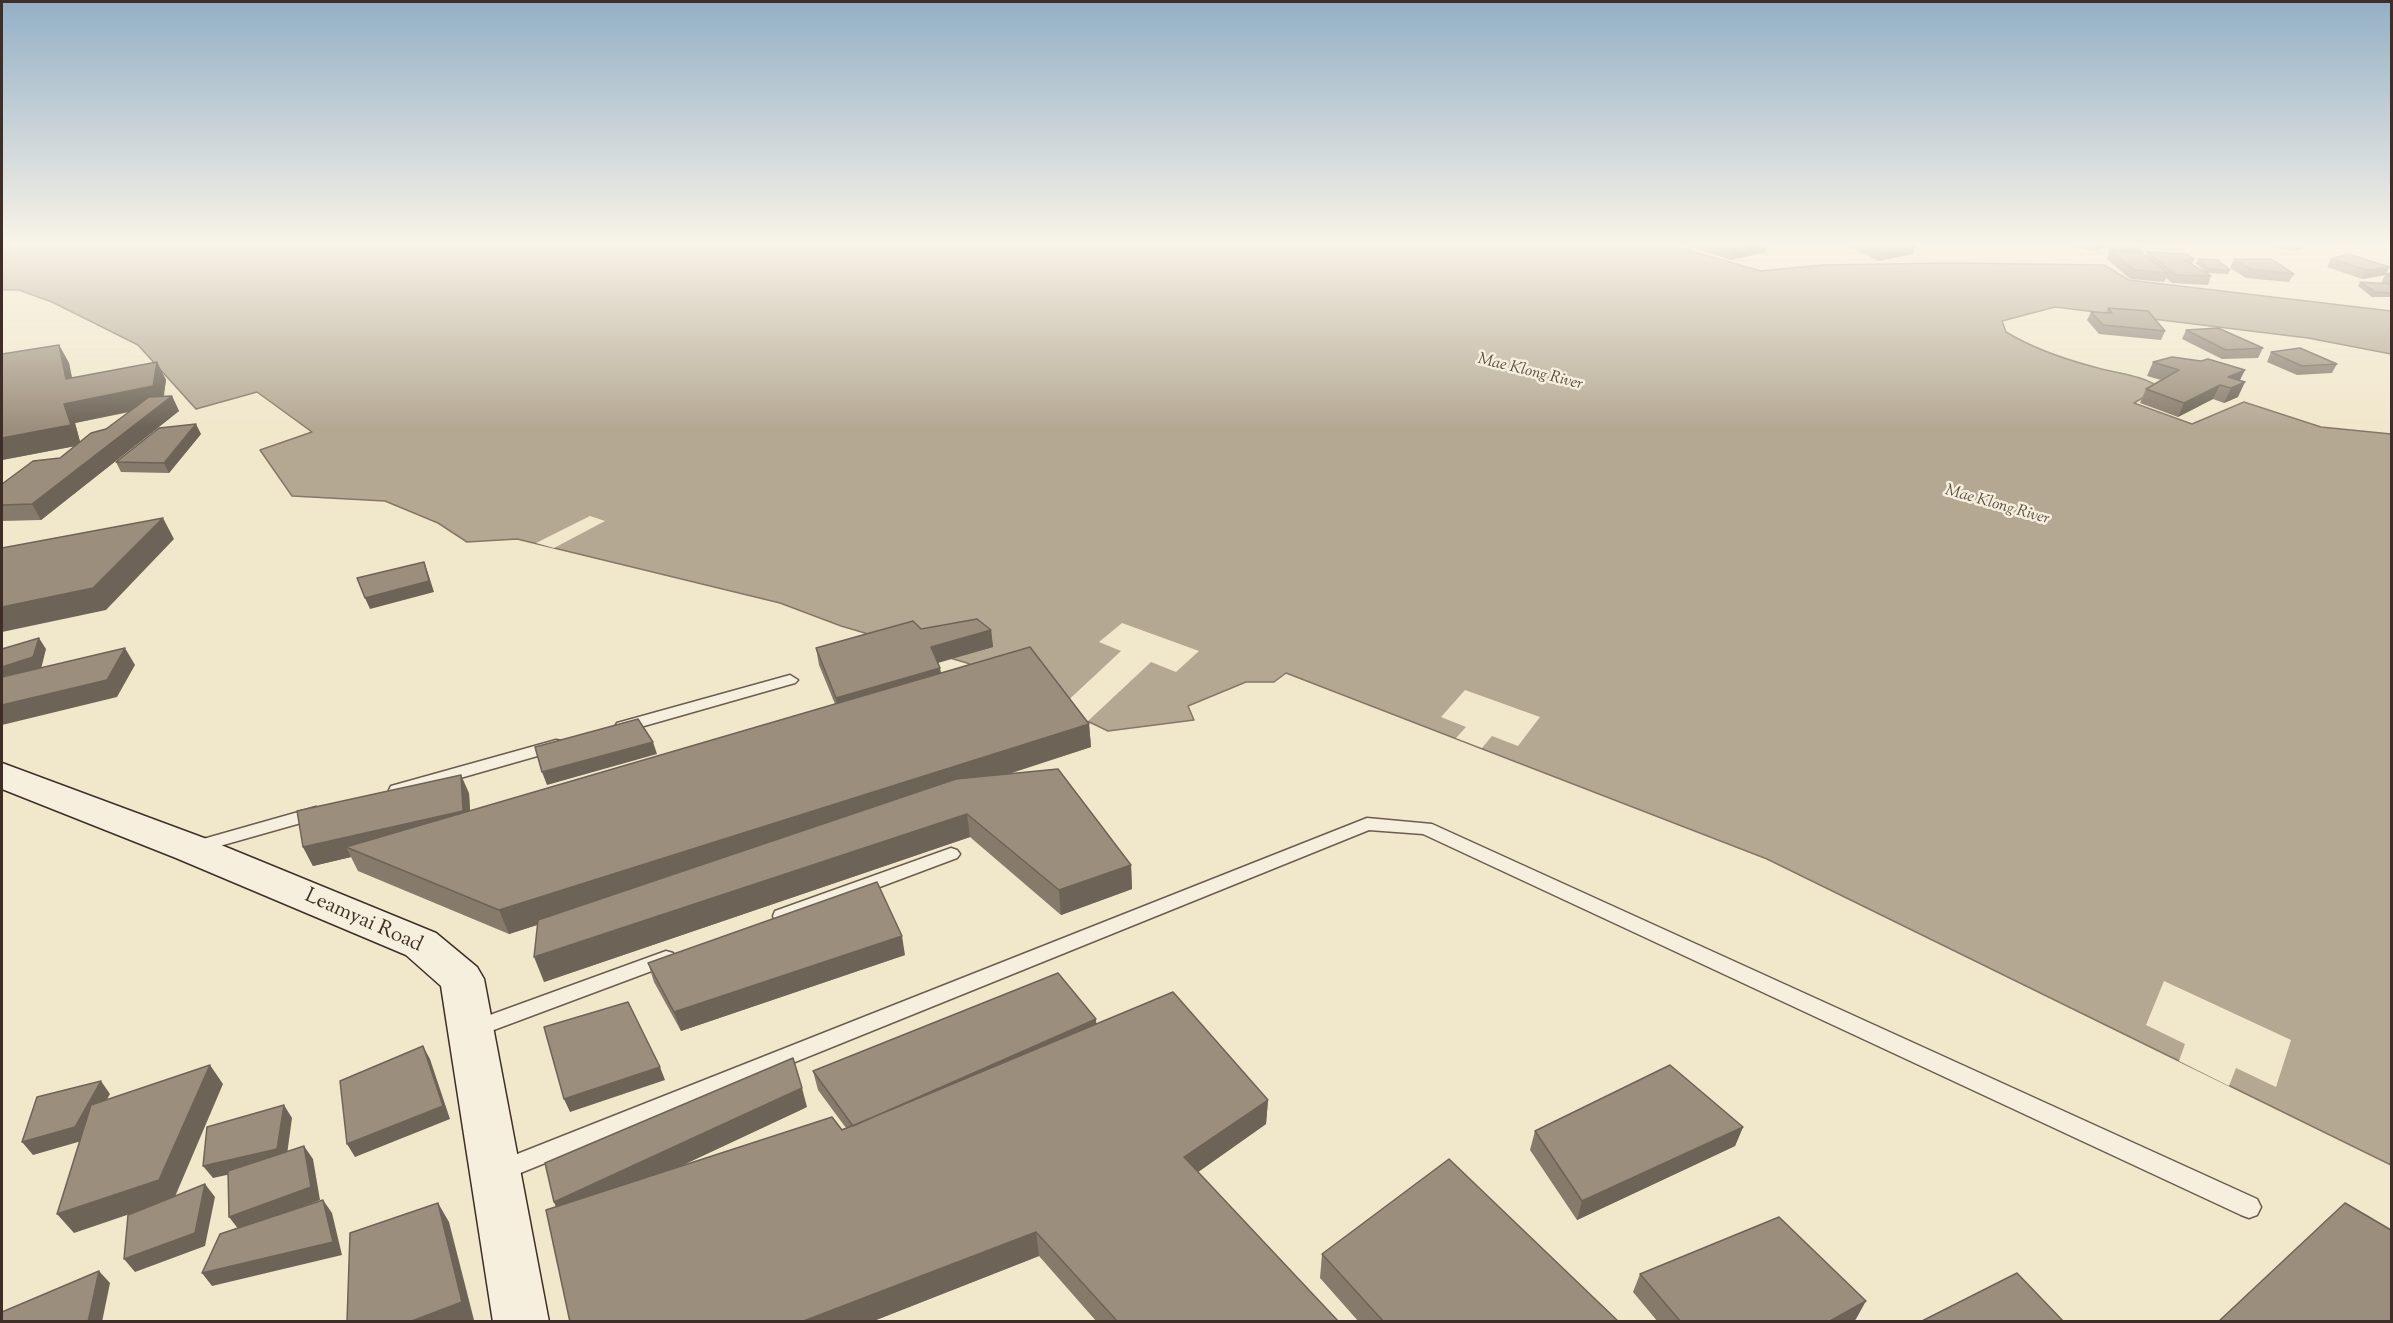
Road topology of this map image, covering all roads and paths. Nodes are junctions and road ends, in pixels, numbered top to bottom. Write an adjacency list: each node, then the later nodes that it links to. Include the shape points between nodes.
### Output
1 (790, 680): 2 (lane)
2 (605, 731)
3 (571, 741): 5 (lane)
4 (2, 775): 7 (street, Leamyai Road)
5 (386, 793)
6 (328, 809): 7 (lane)
7 (190, 848): 11 (street, Leamyai Road, via 421,944 462,979)
8 (951, 854): 9 (lane)
9 (761, 924)
10 (683, 952): 11 (lane)
11 (471, 1030): 12 (street, Leamyai Road)
12 (495, 1173): 13 (lane, via 1367,824 1426,828); 14 (street, Leamyai Road)
13 (2249, 1207)
14 (521, 1322)

